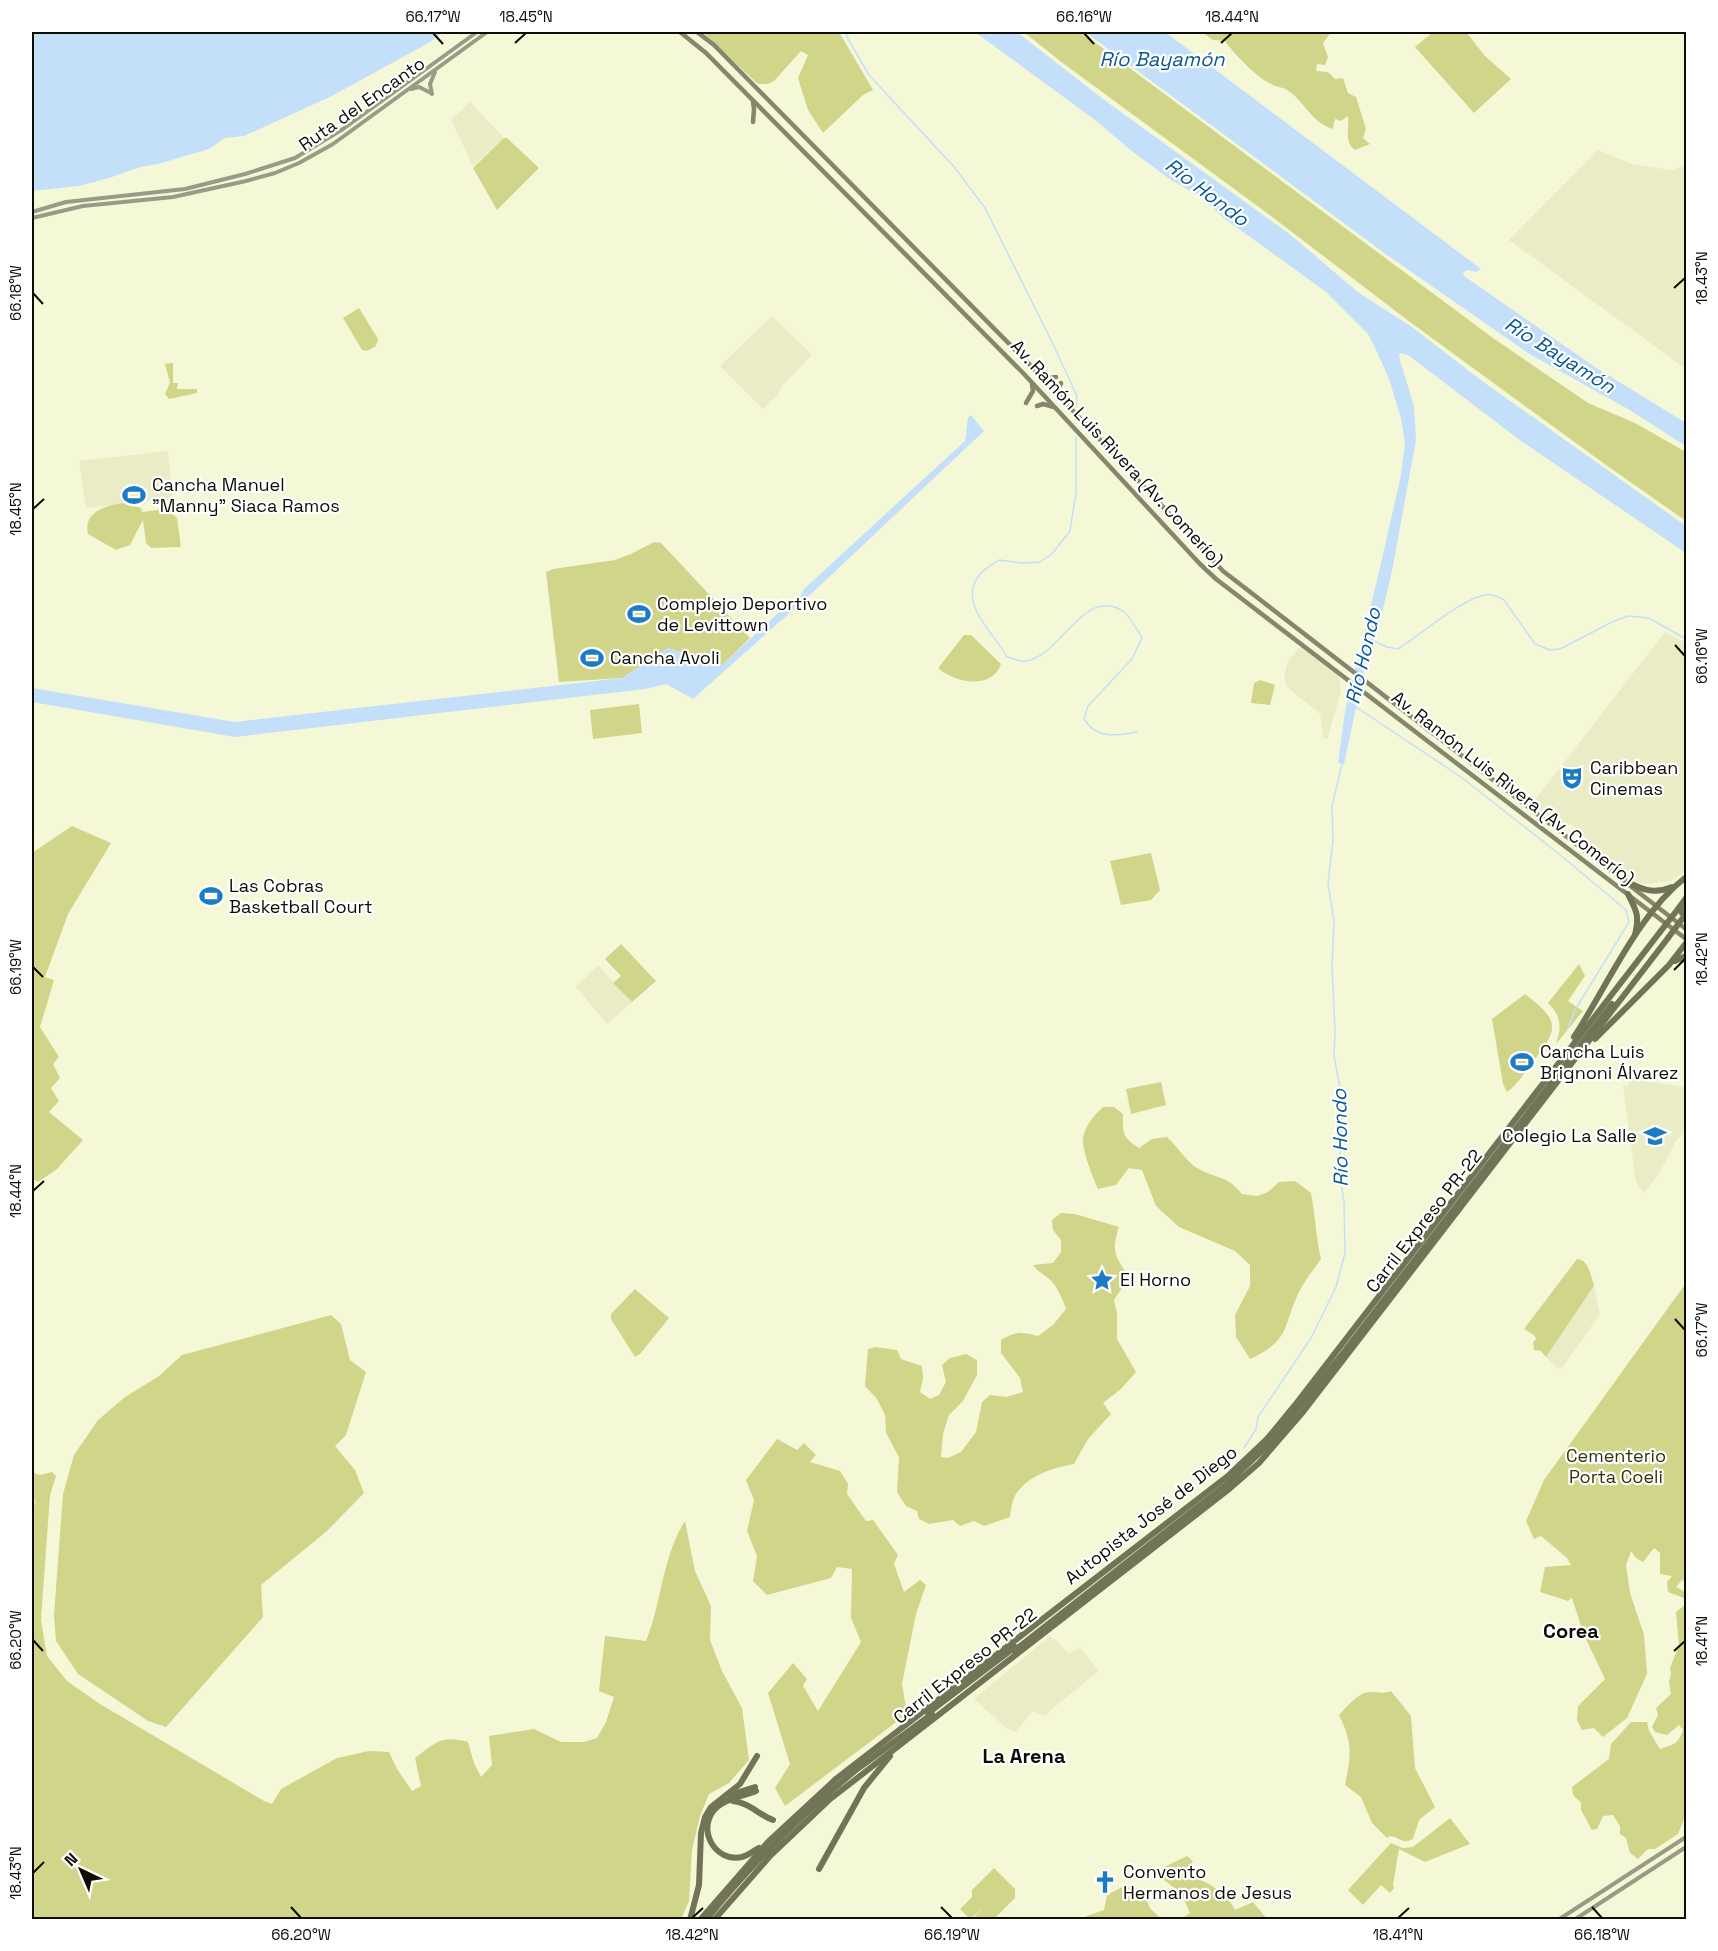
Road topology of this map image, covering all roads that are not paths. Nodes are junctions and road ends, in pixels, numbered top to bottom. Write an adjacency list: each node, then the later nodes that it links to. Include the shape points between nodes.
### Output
1 (477, 32): 9 (main road, Ruta del Encanto, via 343,129 295,158 185,189 66,202)
2 (487, 32): 5 (main road, Ruta del Encanto)
3 (680, 32): 7 (main road, Av. Ramón Luis Rivera (Av. Comerío))
4 (697, 32): 11 (main road, Av. Ramón Luis Rivera (Av. Comerío))
5 (441, 65): 6 (main road, Ruta del Encanto); 6 (main road, via 431,78 432,94 419,87)
6 (404, 92): 10 (main road, Ruta del Encanto, via 324,150 275,173 173,197 83,206)
7 (748, 94): 8 (main road, via 754,106); 12 (main road, Av. Ramón Luis Rivera (Av. Comerío))
8 (753, 122)
9 (32, 212)
10 (32, 218)
11 (1037, 372): 13 (main road); 15 (main road, Av. Ramón Luis Rivera (Av. Comerío))
12 (1027, 377): 16 (main road, via 1033,391); 18 (main road, Av. Ramón Luis Rivera (Av. Comerío))
13 (1056, 377)
14 (1061, 383): 15 (main road)
15 (1059, 397): 20 (main road, Av. Ramón Luis Rivera (Av. Comerío), via 1208,556 1344,666)
16 (1026, 403)
17 (1036, 406): 18 (main road)
18 (1057, 409): 22 (main road, Av. Ramón Luis Rivera (Av. Comerío), via 1216,579)
19 (1686, 877): 21 (highway)
20 (1623, 880): 21 (highway, via 1649,891); 25 (main road, Av. Ramón Luis Rivera (Av. Comerío))
21 (1676, 885): 25 (highway)
22 (1628, 894): 25 (main road, Av. Ramón Luis Rivera (Av. Comerío)); 29 (highway, via 1638,915)
23 (1686, 898): 26 (highway, Autopista José de Diego)
24 (1686, 903): 26 (highway)
25 (1655, 910): 27 (main road, Av. Ramón Luis Rivera (Av. Comerío)); 29 (highway); 30 (main road, Av. Ramón Luis Rivera (Av. Comerío))
26 (1683, 912): 28 (highway, Autopista José de Diego, bridge)
27 (1686, 930)
28 (1664, 935): 33 (highway, Autopista José de Diego); 34 (highway, Autopista José de Diego); 35 (highway, Carril Expreso PR-22)
29 (1634, 939): 33 (highway)
30 (1686, 941): 32 (highway)
31 (1686, 956): 32 (highway)
32 (1669, 965): 34 (highway)
33 (1555, 1067): 35 (highway, Autopista José de Diego)
34 (1564, 1073): 35 (highway, Autopista José de Diego)
35 (1299, 1408): 36 (highway, Autopista José de Diego); 36 (highway, Autopista José de Diego)
36 (1282, 1430): 37 (highway, Autopista José de Diego, via 1259,1463 1228,1491); 42 (highway, Carril Expreso PR-22, via 1228,1484 860,1767); 42 (highway, Autopista José de Diego, via 1229,1476 837,1778)
37 (928, 1722): 42 (highway, Autopista José de Diego); 46 (highway, via 874,1774)
38 (757, 1756): 40 (highway)
39 (756, 1789): 40 (highway)
40 (728, 1799): 41 (highway, via 750,1805); 44 (highway, via 710,1818 707,1831 713,1846 727,1856 740,1857); 47 (highway, via 711,1807 705,1817 699,1885)
41 (773, 1820)
42 (796, 1822): 44 (highway, Autopista José de Diego); 44 (highway, Autopista José de Diego)
43 (1686, 1837): 51 (main road)
44 (773, 1843): 48 (highway, Autopista José de Diego); 49 (highway); 50 (highway, Autopista José de Diego)
45 (1686, 1847): 52 (main road)
46 (819, 1869)
47 (690, 1920)
48 (700, 1920)
49 (706, 1920)
50 (714, 1920)
51 (1558, 1920)
52 (1574, 1920)

